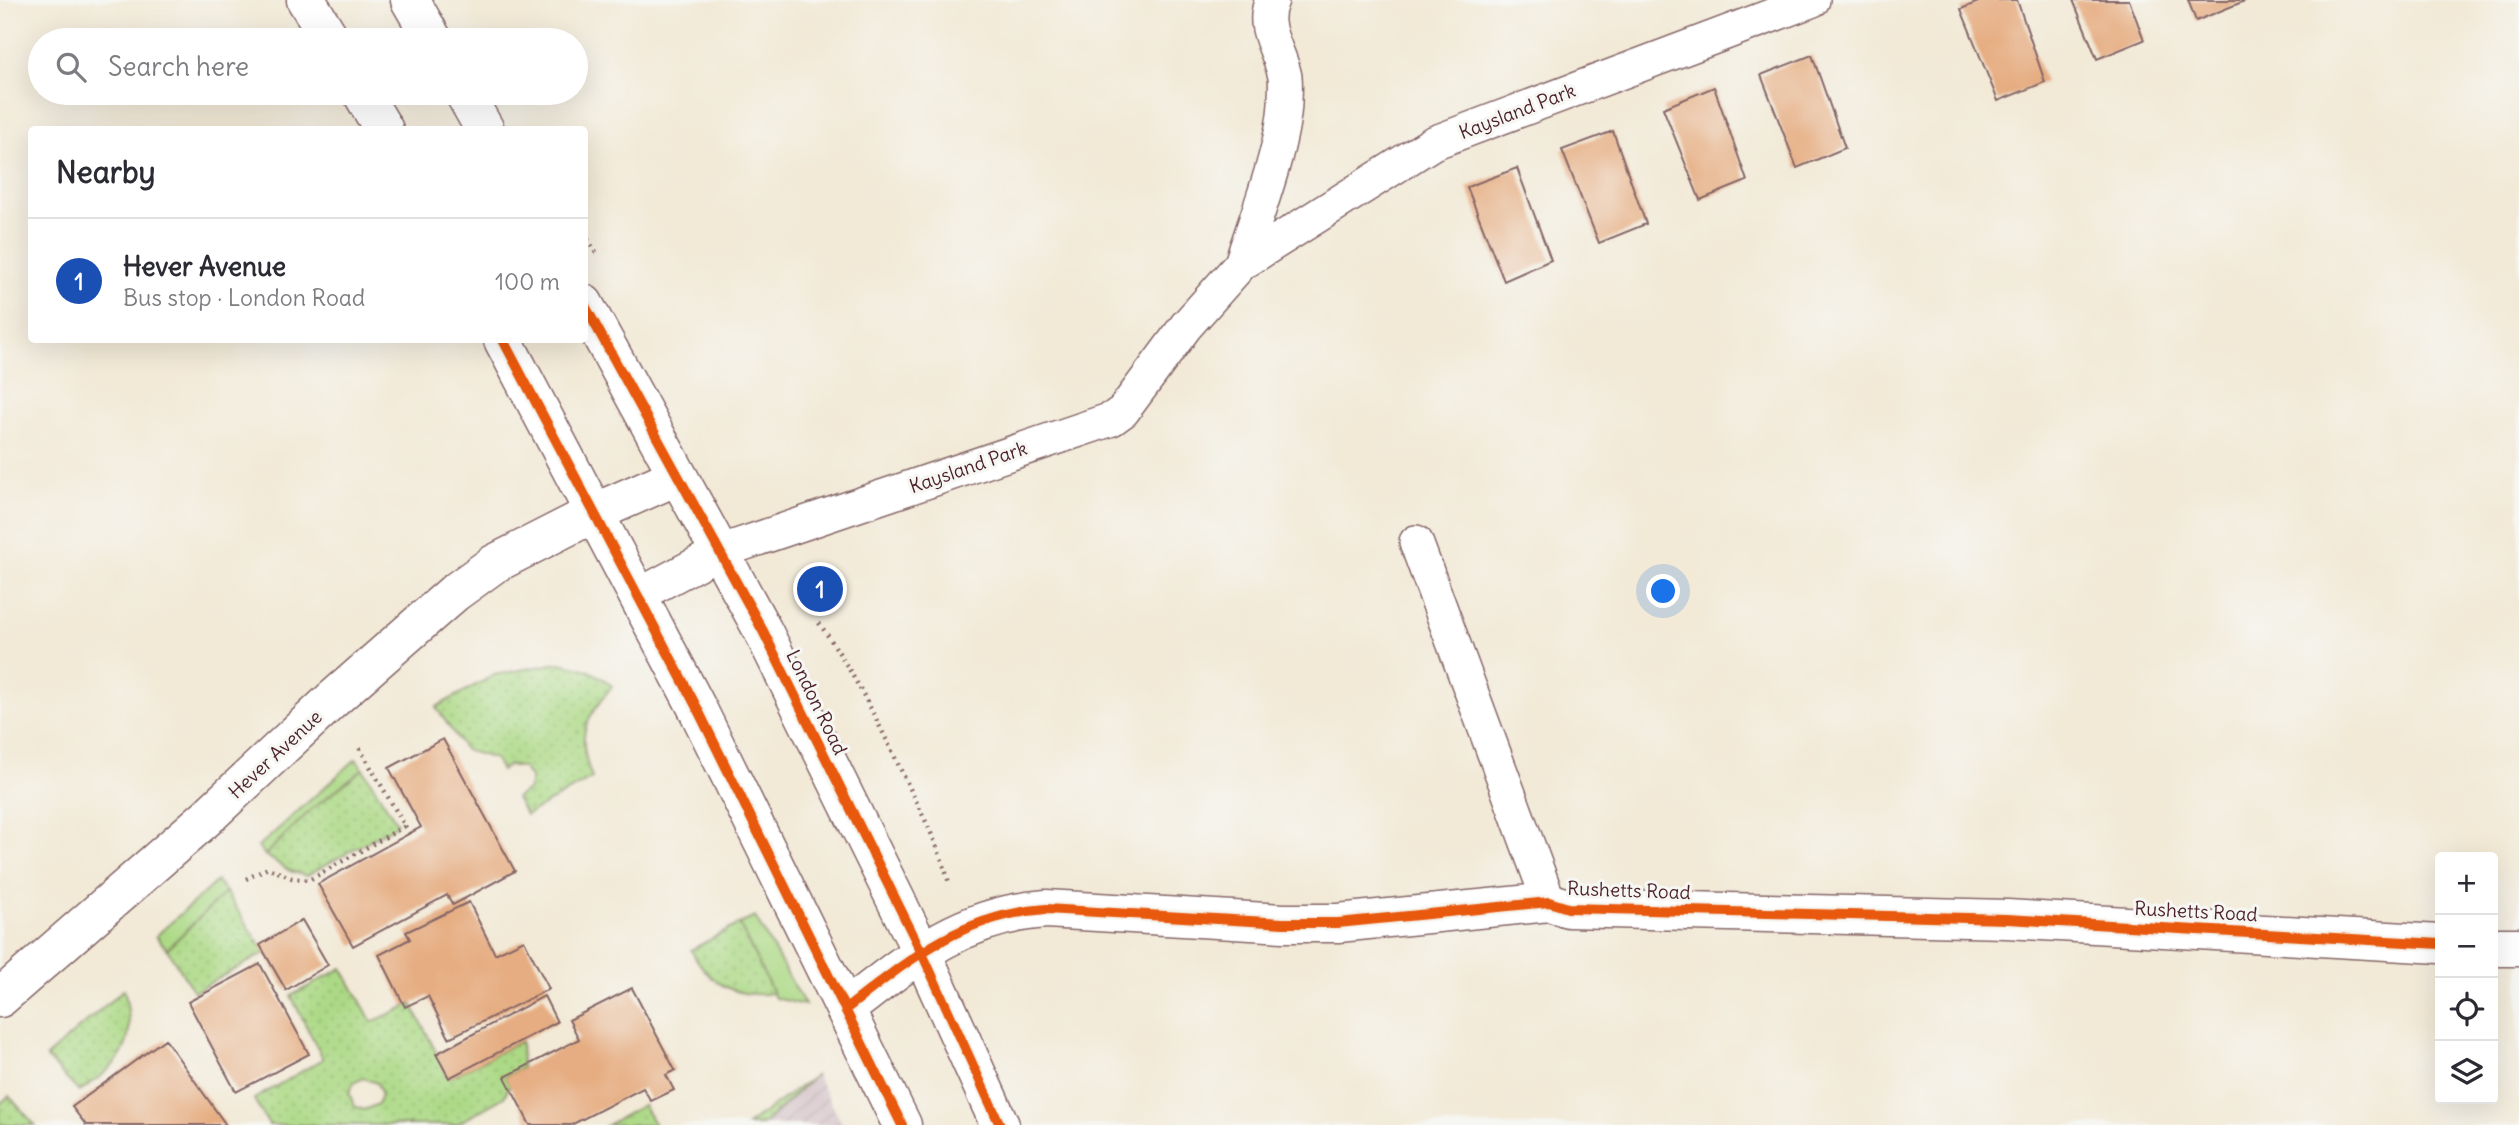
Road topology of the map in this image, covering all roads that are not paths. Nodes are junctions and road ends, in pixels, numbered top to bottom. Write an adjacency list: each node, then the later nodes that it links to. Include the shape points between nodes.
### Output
1 (306, 0): 5 (street)
2 (410, 0): 6 (street)
3 (1272, 0): 11 (lane, Kaysland Park, via 1266,13 1284,76 1285,106)
4 (1813, 0): 11 (lane, Kaysland Park, via 1433,143)
5 (324, 28)
6 (426, 28)
7 (369, 105): 9 (street)
8 (471, 105): 10 (street)
9 (382, 126)
10 (483, 126)
11 (1241, 264): 17 (lane, Kaysland Park, via 1118,415)
12 (588, 311): 14 (street, London Road)
13 (505, 343): 15 (street)
14 (677, 476): 15 (street, Hever Avenue); 17 (street, London Road)
15 (596, 512): 18 (street); 24 (street, Hever Avenue, via 494,564 454,593)
16 (1416, 542): 19 (lane)
17 (719, 552): 18 (lane, Kaysland Park); 23 (street, London Road, via 763,631)
18 (639, 595): 25 (street)
19 (1549, 902): 20 (street, Rushetts Road, via 1568,908 2007,919); 23 (street, Rushetts Road, via 1339,923 1015,911 961,929)
20 (2435, 944)
21 (2498, 947): 22 (street)
22 (2519, 947)
23 (920, 951): 25 (street, Rushetts Road); 27 (street, London Road)
24 (0, 998)
25 (846, 1009): 26 (street)
26 (902, 1125)
27 (1000, 1125)

